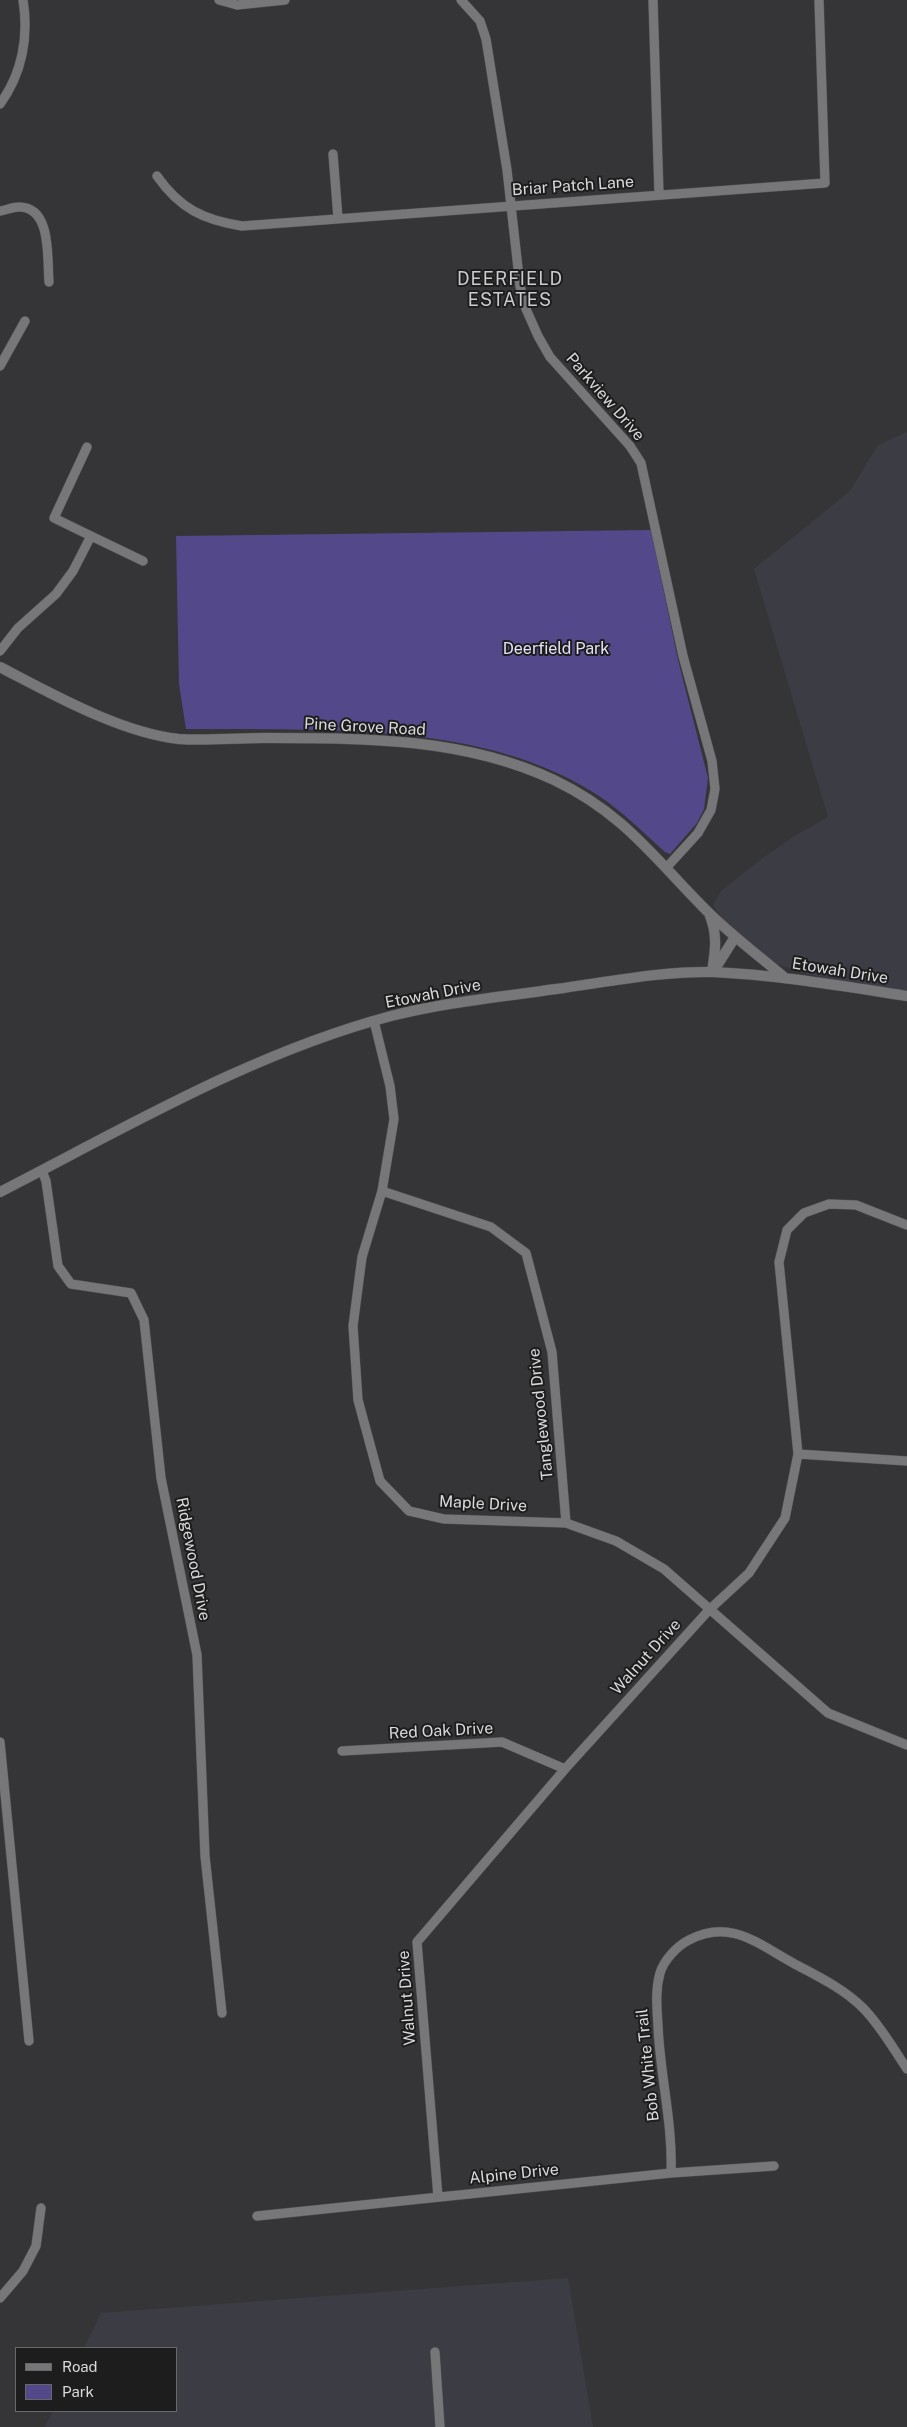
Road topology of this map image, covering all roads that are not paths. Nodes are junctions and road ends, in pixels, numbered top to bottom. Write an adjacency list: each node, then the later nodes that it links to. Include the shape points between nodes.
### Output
1 (23, 0): 7 (street, via 24,50 11,88)
2 (219, 0): 3 (street, via 237,5)
3 (286, 0)
4 (461, 0): 11 (street, Parkview Drive, via 480,21 486,39)
5 (653, 0): 10 (street)
6 (819, 0): 10 (street, Briar Patch Lane, via 826,183)
7 (0, 104)
8 (333, 154): 13 (street)
9 (157, 176): 13 (street, Briar Patch Lane, via 175,198 195,213 217,222 242,226)
10 (659, 194): 11 (street, Briar Patch Lane)
11 (511, 206): 13 (street, Briar Patch Lane); 22 (street, Parkview Drive, via 520,286 538,336 550,357 630,446 640,463 683,656 712,761 715,789 711,810 698,833)
12 (0, 211): 14 (street, via 19,207 35,211 44,224)
13 (338, 218)
14 (49, 282)
15 (25, 321): 16 (street)
16 (0, 366)
17 (87, 447): 18 (street, via 54,518)
18 (91, 536): 19 (street); 20 (street, via 73,571 56,594 18,628)
19 (143, 561)
20 (0, 651)
21 (0, 667): 22 (street, Pine Grove Road, via 110,720 179,739 309,738 409,742 499,761 551,779 580,794 626,827)
22 (667, 867): 23 (street, Pine Grove Road)
23 (709, 913): 24 (street, Pine Grove Road); 25 (street, via 716,937)
24 (735, 937): 25 (street); 26 (street, Pine Grove Road)
25 (712, 972): 26 (street, Etowah Drive); 28 (street, Etowah Drive, via 670,974 446,1005)
26 (784, 977): 27 (street, Etowah Drive)
27 (907, 996)
28 (374, 1021): 29 (street, Etowah Drive, via 189,1094); 30 (street, Maple Drive, via 394,1108 392,1140)
29 (42, 1170): 31 (street, Etowah Drive); 41 (street, Ridgewood Drive, via 58,1266 71,1284 131,1293 144,1320 161,1478 197,1655 205,1856)
30 (382, 1191): 35 (street, Tanglewood Drive, via 491,1227 526,1253 552,1352); 35 (street, Maple Drive, via 362,1257 353,1326 358,1400 380,1481 409,1511 444,1519)
31 (0, 1192)
32 (907, 1225): 33 (street, Walnut Drive, via 856,1205 829,1204 804,1213 787,1230 779,1262)
33 (798, 1454): 34 (street); 36 (street, Walnut Drive, via 785,1518 749,1573)
34 (907, 1460)
35 (566, 1523): 36 (street, Maple Drive, via 616,1541 664,1570)
36 (709, 1610): 38 (street, Maple Drive, via 828,1713); 40 (street, Walnut Drive)
37 (0, 1742): 42 (street)
38 (907, 1745)
39 (342, 1751): 40 (street, Red Oak Drive, via 502,1742)
40 (565, 1769): 46 (street, Walnut Drive, via 417,1942)
41 (222, 2013)
42 (29, 2041)
43 (907, 2069): 45 (street, Bob White Trail, via 882,2030 840,1988 758,1941 725,1931 702,1933 681,1944 665,1962 656,1996 659,2050 672,2150)
44 (774, 2166): 45 (street, Alpine Drive)
45 (671, 2173): 46 (street, Alpine Drive)
46 (438, 2197): 48 (street, Alpine Drive)
47 (41, 2208): 49 (street, via 36,2246 23,2271)
48 (257, 2216)
49 (0, 2298)
50 (434, 2352): 51 (street)
51 (440, 2427)

